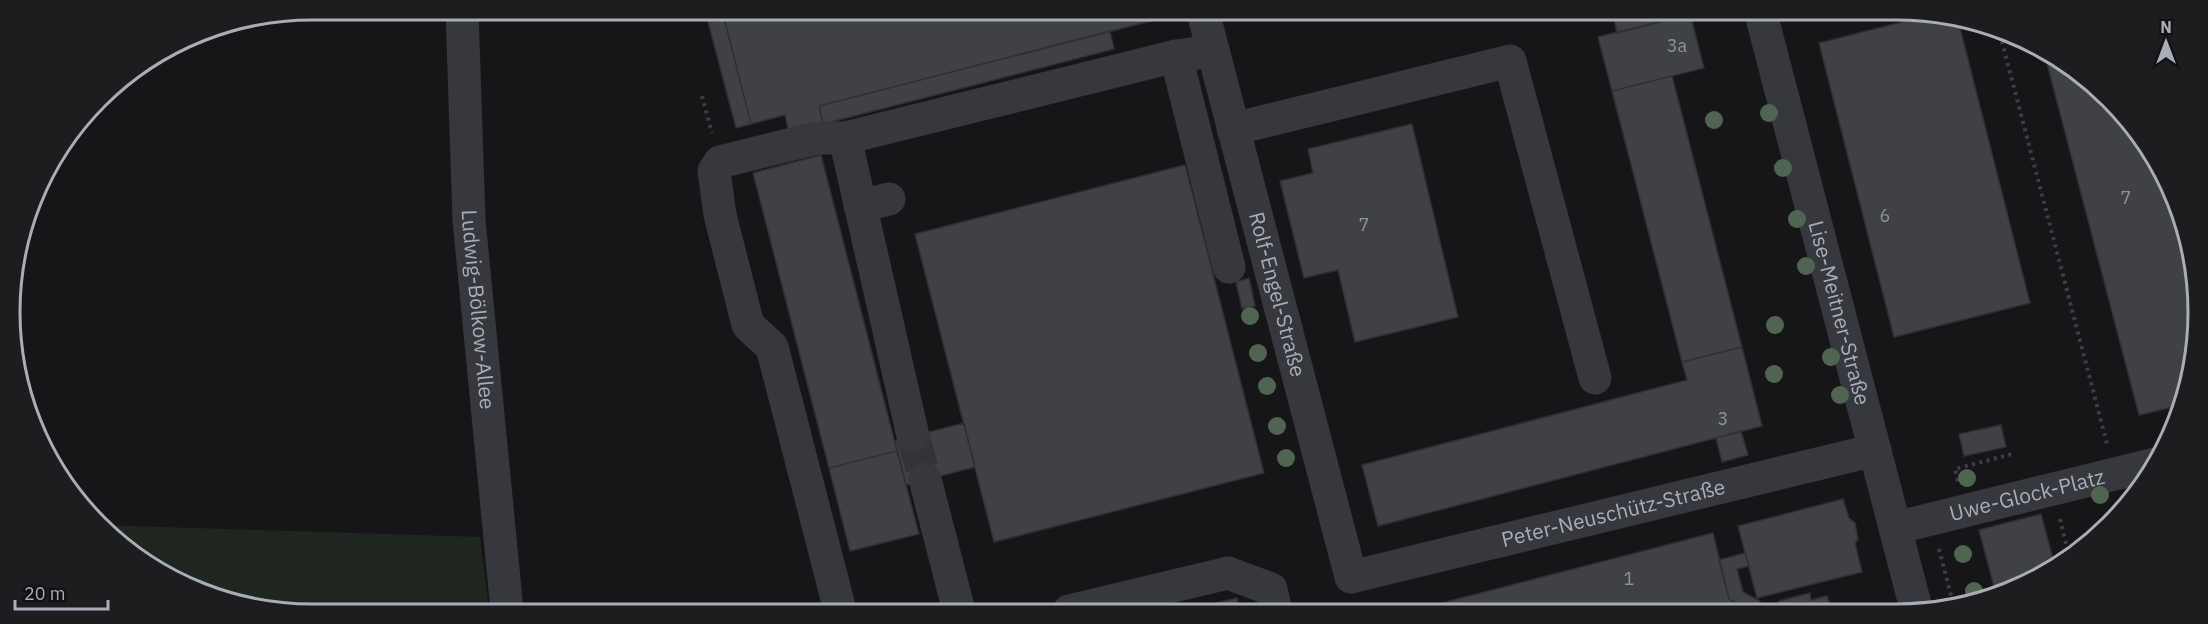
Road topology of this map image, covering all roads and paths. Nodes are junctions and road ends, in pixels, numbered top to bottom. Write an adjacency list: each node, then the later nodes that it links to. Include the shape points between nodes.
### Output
1 (462, 20): 19 (street, Ludwig-Bölkow-Allee, via 469,220)
2 (1205, 20): 5 (street, Rolf-Engel-Straße)
3 (1763, 20): 12 (street, Lise-Meitner-Straße)
4 (2001, 39): 14 (path)
5 (1213, 51): 6 (street); 7 (street, Rolf-Engel-Straße)
6 (1176, 56): 8 (street); 9 (street)
7 (1233, 129): 10 (street, via 1510,61); 17 (street, Rolf-Engel-Straße)
8 (845, 138): 11 (street, via 875,202); 20 (street, via 817,138 720,162 714,171 720,215 748,325 772,347)
9 (1229, 267)
10 (1595, 378)
11 (913, 436)
12 (1875, 450): 16 (street, Lise-Meitner-Straße); 17 (street, Peter-Neuschütz-Straße)
13 (2144, 466): 14 (street, Uwe-Glock-Platz)
14 (2114, 474): 16 (street, Uwe-Glock-Platz)
15 (925, 479): 21 (street)
16 (1895, 528): 23 (street, Lise-Meitner-Straße)
17 (1351, 577)
18 (1274, 600): 22 (street, via 1228,573)
19 (506, 604)
20 (838, 604)
21 (957, 604)
22 (1098, 604)
23 (1915, 604)

